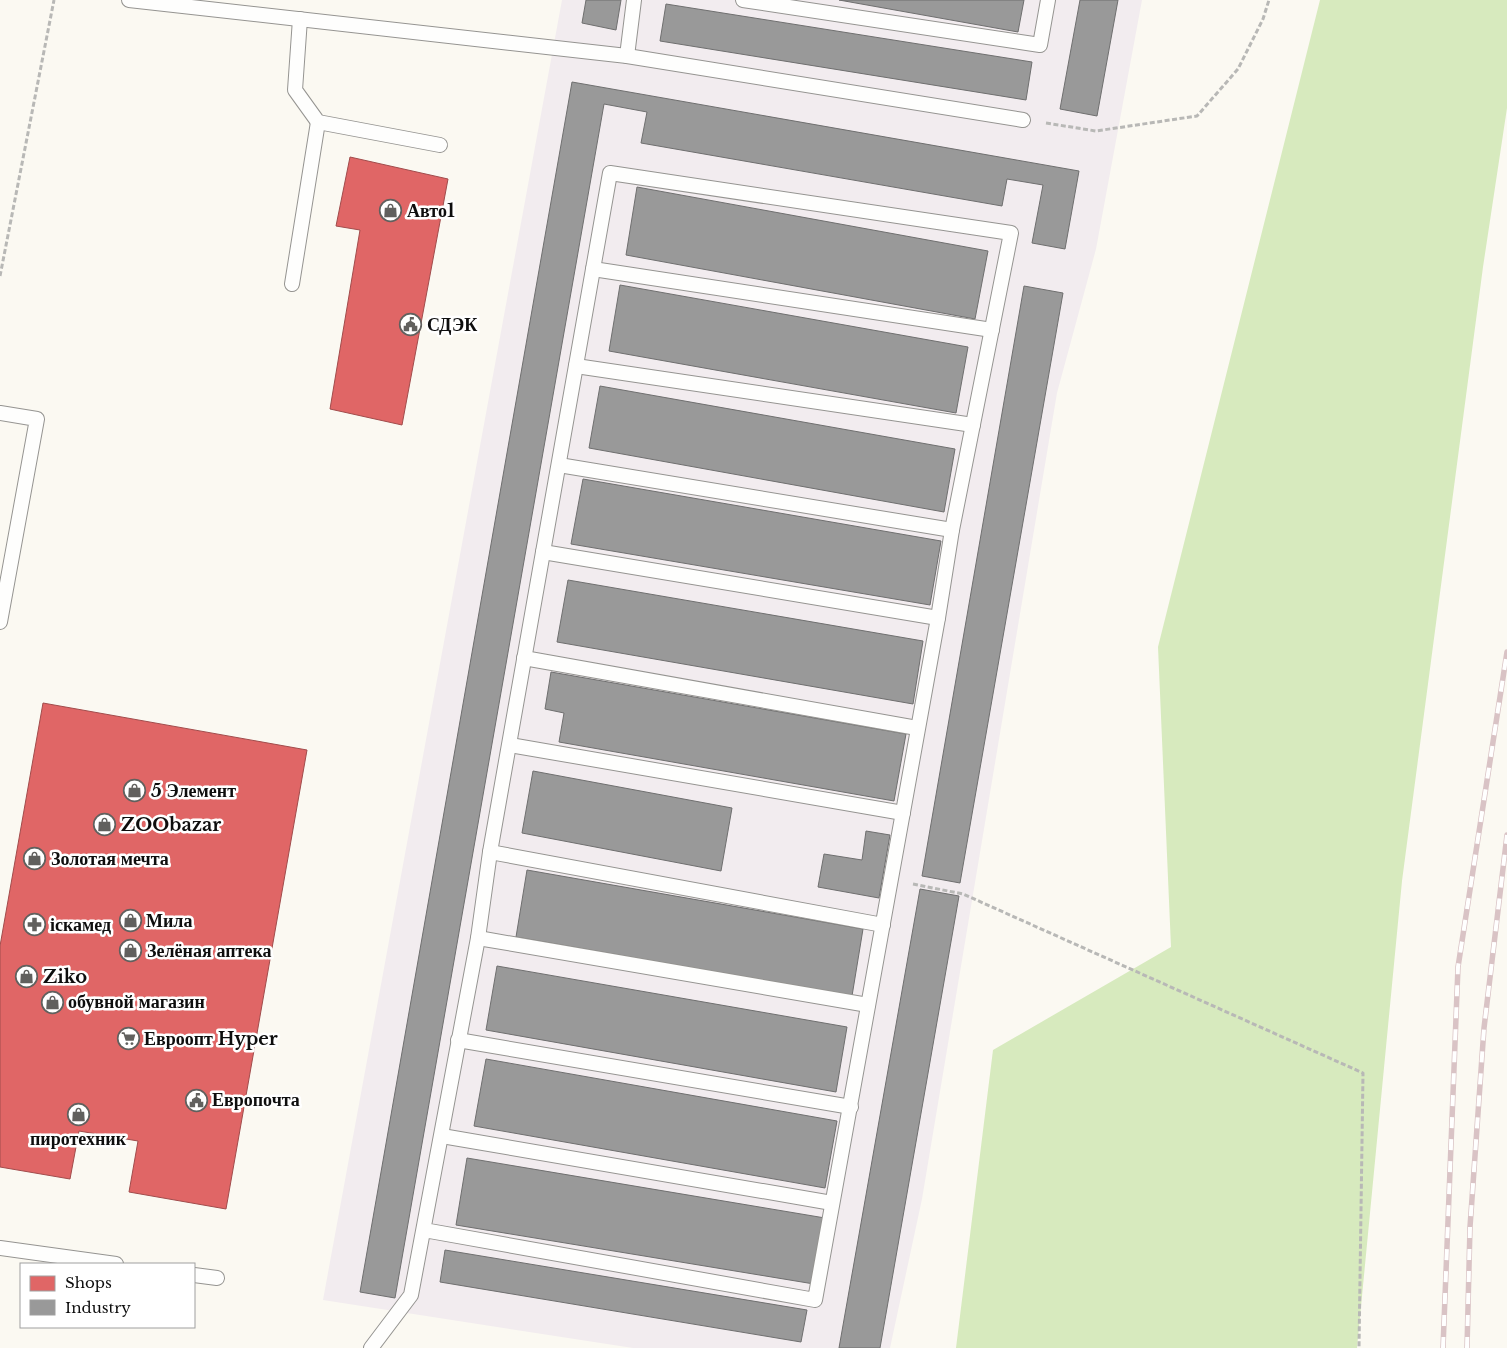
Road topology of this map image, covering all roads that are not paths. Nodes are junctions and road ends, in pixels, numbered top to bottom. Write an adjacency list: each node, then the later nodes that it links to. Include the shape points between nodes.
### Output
1 (129, 0): 5 (lane)
2 (634, 0): 6 (lane)
3 (743, 0): 4 (lane, via 1040,45)
4 (1048, 0)
5 (300, 19): 6 (lane); 8 (lane, via 295,90)
6 (627, 56): 7 (lane)
7 (1023, 120)
8 (318, 122): 9 (lane); 11 (lane)
9 (440, 145)
10 (593, 269): 12 (lane); 12 (lane, via 610,173 1011,233); 13 (lane)
11 (292, 284)
12 (992, 330): 15 (lane)
13 (576, 366): 15 (lane); 16 (lane)
14 (0, 412): 20 (lane, via 37,419)
15 (973, 425): 17 (lane)
16 (559, 465): 17 (lane); 18 (lane)
17 (952, 530): 19 (lane)
18 (543, 552): 19 (lane); 21 (lane)
19 (938, 618): 22 (lane)
20 (0, 622)
21 (524, 658): 22 (lane); 23 (lane)
22 (917, 728): 24 (lane)
23 (510, 745): 24 (lane); 25 (lane)
24 (903, 812): 26 (lane)
25 (490, 852): 26 (lane); 27 (lane)
26 (882, 925): 28 (lane)
27 (478, 938): 28 (lane); 29 (lane)
28 (868, 1005): 30 (lane)
29 (458, 1040): 30 (lane); 31 (lane)
30 (851, 1107): 32 (lane)
31 (442, 1136): 32 (lane); 33 (lane)
32 (832, 1203): 33 (lane, via 815,1300)
33 (424, 1230): 38 (lane, via 411,1295)
34 (0, 1248): 35 (lane)
35 (109, 1263)
36 (195, 1275): 37 (lane)
37 (217, 1278)
38 (371, 1348)

